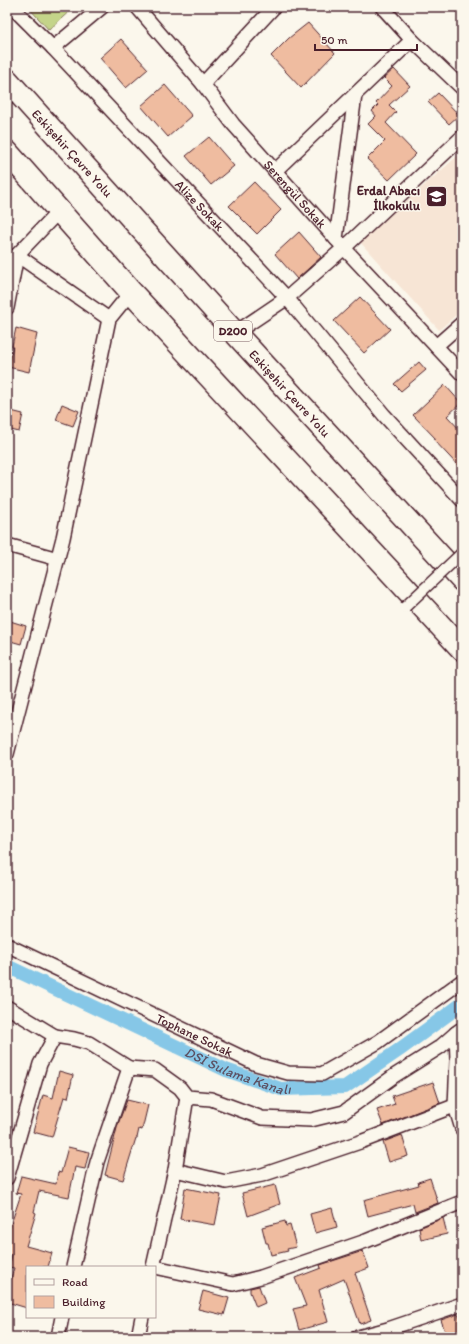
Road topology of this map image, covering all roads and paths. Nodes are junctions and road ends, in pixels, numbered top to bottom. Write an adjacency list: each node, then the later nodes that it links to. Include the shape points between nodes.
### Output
1 (12, 7): 7 (street, Alize Sokak)
2 (102, 7): 7 (street)
3 (137, 7): 9 (street, Serengül Sokak)
4 (274, 7): 9 (street)
5 (382, 7): 6 (street)
6 (412, 40): 10 (street); 11 (street)
7 (53, 48): 19 (street, Alize Sokak)
8 (7, 80): 23 (highway, Eskişehir Çevre Yolu / D200)
9 (203, 84): 14 (street, Serengül Sokak, via 233,124)
10 (462, 88)
11 (355, 95): 14 (street); 16 (street)
12 (462, 137): 16 (street)
13 (7, 152): 15 (highway)
14 (275, 171): 16 (street, Serengül Sokak)
15 (59, 211): 17 (street); 18 (highway)
16 (340, 244): 19 (street); 24 (street, Serengül Sokak)
17 (17, 255): 20 (street); 21 (street)
18 (131, 292): 21 (street); 32 (highway)
19 (287, 298): 23 (street); 26 (street, Alize Sokak, via 384,415)
20 (7, 308)
21 (109, 319): 29 (street)
22 (462, 323): 24 (street)
23 (235, 333): 30 (highway, Eskişehir Çevre Yolu / D200)
24 (436, 346): 25 (street, Serengül Sokak)
25 (462, 374)
26 (462, 500)
27 (7, 545): 29 (street)
28 (462, 553): 31 (street, bridge)
29 (58, 559): 33 (street)
30 (462, 580)
31 (405, 607)
32 (462, 649)
33 (7, 754)
34 (7, 945): 35 (street, Tophane Sokak, via 256,1064 288,1073 322,1074 378,1042)
35 (462, 981)
36 (7, 1007): 38 (street)
37 (459, 1031): 40 (street, via 344,1112 311,1120 262,1118 211,1099); 41 (street)
38 (55, 1036): 39 (street, via 89,1043); 44 (street, via 40,1064)
39 (129, 1068): 40 (street, via 155,1070 180,1088); 46 (street, via 97,1162)
40 (187, 1097): 43 (street)
41 (459, 1105): 42 (street); 43 (street, via 262,1175 226,1182)
42 (462, 1129)
43 (175, 1170): 47 (street)
44 (7, 1178)
45 (462, 1202): 48 (street, via 366,1241 261,1277 232,1284)
46 (73, 1266)
47 (154, 1266)
48 (156, 1267)
49 (462, 1304): 54 (street)
50 (62, 1318): 52 (street)
51 (142, 1318): 53 (street)
52 (58, 1337)
53 (138, 1337)
54 (358, 1337)

